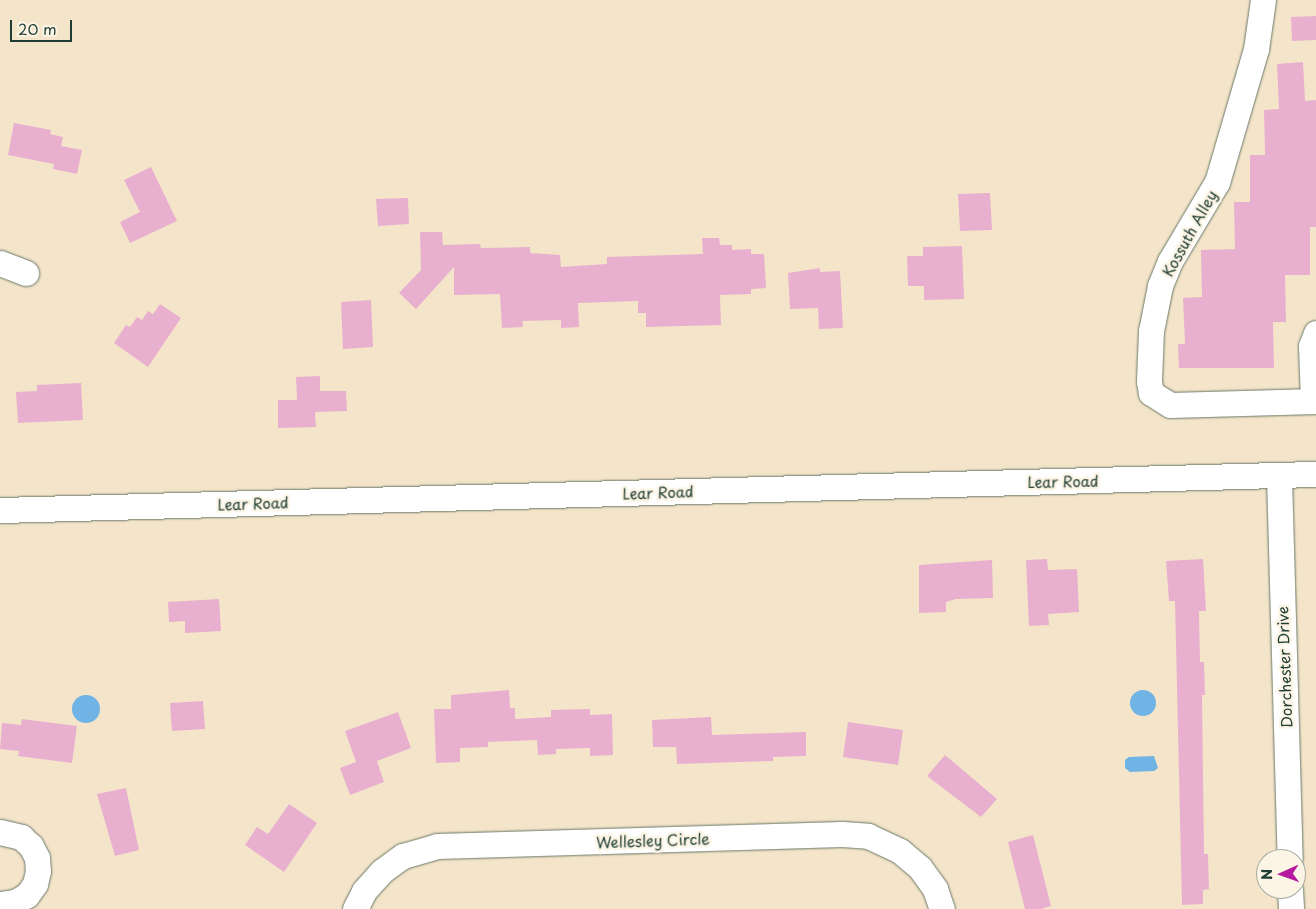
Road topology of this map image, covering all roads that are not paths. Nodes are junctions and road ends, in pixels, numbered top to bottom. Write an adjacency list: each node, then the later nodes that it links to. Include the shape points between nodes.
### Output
1 (1263, 0): 5 (street, Kossuth Alley, via 1256,49 1217,182 1170,261 1160,286 1151,331 1149,380 1151,393 1170,405)
2 (0, 263): 3 (street)
3 (26, 273)
4 (1316, 333): 5 (street, via 1311,346)
5 (1314, 401)
6 (1316, 474): 7 (street, Lear Road)
7 (1279, 476): 8 (street, Lear Road); 10 (street, Dorchester Drive)
8 (0, 510)
9 (0, 832): 11 (street, via 21,837 31,846 37,858 38,871 35,884 27,895)
10 (1290, 849)
11 (2, 906)
12 (355, 909): 13 (street, Wellesley Circle, via 364,891 382,871 403,856 437,846 842,834 868,836 900,850 920,868 935,889)
13 (942, 909)

